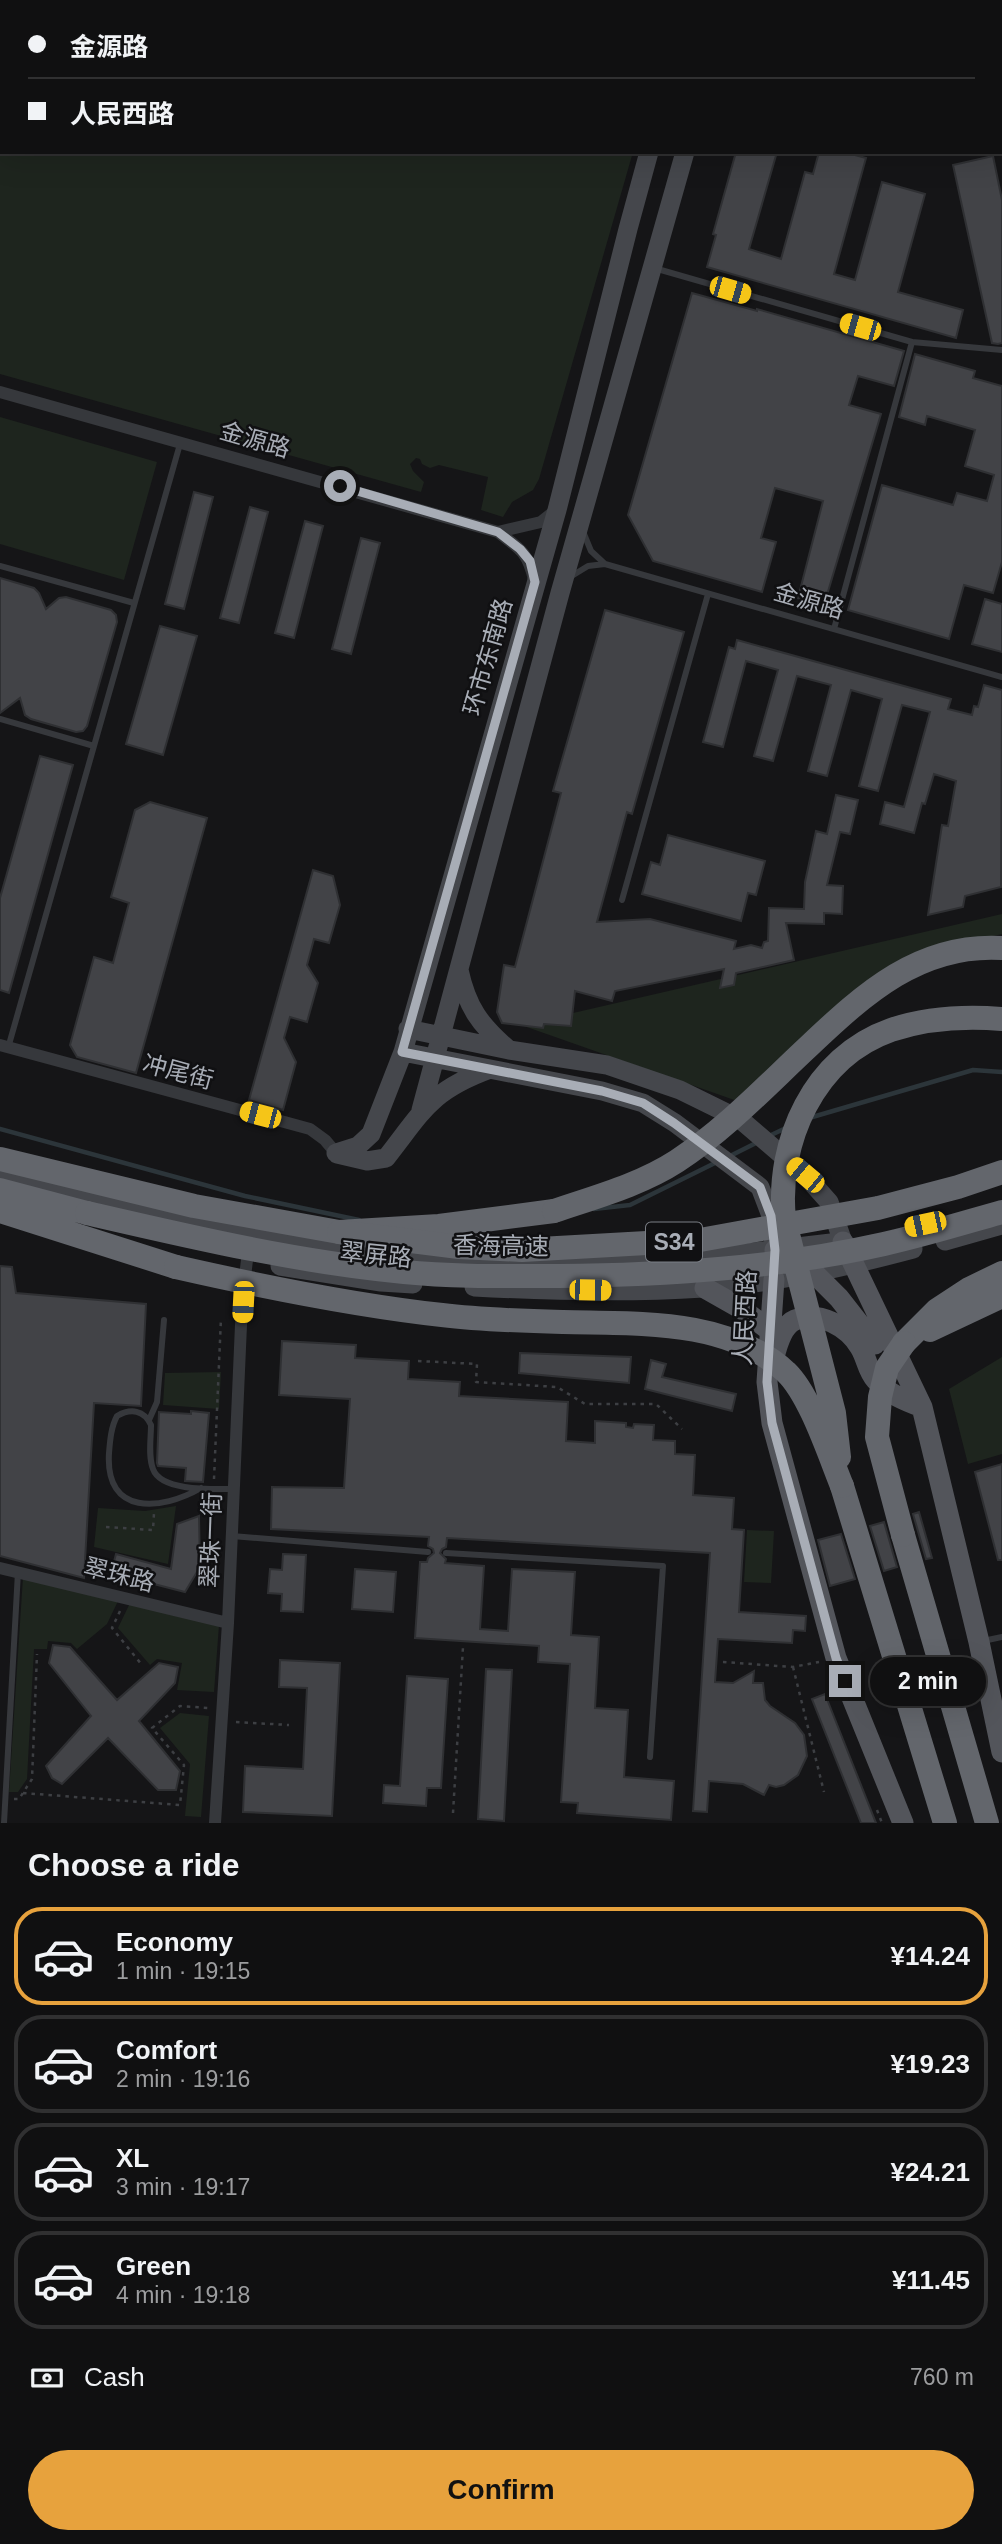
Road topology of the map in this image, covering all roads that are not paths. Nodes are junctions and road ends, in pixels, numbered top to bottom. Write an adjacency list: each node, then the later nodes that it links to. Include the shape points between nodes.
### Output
1 (648, 154): 8 (main road, 环市东南路)
2 (684, 154): 3 (main road)
3 (653, 268): 4 (lane); 9 (main road)
4 (912, 342): 5 (lane); 17 (lane)
5 (1002, 350)
6 (0, 392): 7 (street, 金源路)
7 (181, 441): 10 (street, 金源路); 16 (lane)
8 (557, 510): 10 (street, via 541,522); 13 (main road, 环市东南路)
9 (582, 516): 11 (lane, via 587,545); 14 (main road)
10 (498, 532): 13 (street, via 530,561)
11 (605, 564): 14 (lane, via 579,570); 15 (lane, 金源路)
12 (0, 566): 16 (lane)
13 (535, 582): 25 (main road, 环市东南路)
14 (560, 593): 23 (main road)
15 (708, 594): 17 (lane, 金源路); 21 (lane)
16 (134, 603): 20 (lane)
17 (834, 629): 18 (lane, 金源路)
18 (1002, 677)
19 (0, 719): 20 (lane)
20 (94, 746): 27 (lane)
21 (622, 900)
22 (1002, 948): 43 (highway, bridge, via 947,952 882,984 855,1002 718,1130 675,1162 619,1189 554,1211 439,1226)
23 (458, 966): 26 (main road); 28 (main road, via 476,1017)
24 (1002, 1019): 60 (highway, bridge, via 922,1021 870,1040 825,1079 799,1118 789,1143 781,1194 784,1219 834,1413)
25 (408, 1029): 26 (main road); 29 (main road, 环市东南路)
26 (440, 1037): 28 (main road); 30 (main road)
27 (4, 1047): 33 (street, 冲尾街, via 310,1129)
28 (509, 1050): 44 (main road, via 607,1065 680,1090 741,1121 805,1175 829,1202)
29 (402, 1052): 30 (main road, 人民西路); 33 (main road, 环市东南路, via 371,1134 359,1146)
30 (435, 1058): 31 (main road, 人民西路); 32 (main road)
31 (491, 1069): 32 (main road, via 451,1086); 45 (main road, 人民西路, via 643,1103 760,1187 771,1216)
32 (421, 1110): 33 (main road, via 386,1158 367,1161)
33 (336, 1153)
34 (0, 1159): 43 (highway, 香海高速 / S34, via 194,1206)
35 (1002, 1172): 43 (highway, 香海高速 / S34, bridge, via 878,1208 700,1240 522,1250)
36 (0, 1175): 45 (main road, 翠屏路, via 245,1230 438,1259 587,1263)
37 (0, 1190): 41 (highway, 香海高速 / S34, bridge, via 183,1236 325,1262 406,1273 476,1275 694,1272 852,1250)
38 (0, 1198): 46 (main road, 翠屏路, via 139,1237)
39 (1002, 1201): 44 (main road)
40 (0, 1212): 60 (highway, bridge, via 176,1267 368,1307 468,1318 647,1324 730,1340 793,1381)
41 (1002, 1212)
42 (1002, 1226): 47 (main road, 翠屏路)
43 (339, 1232)
44 (843, 1242): 45 (main road, 翠屏路); 47 (main road)
45 (775, 1250): 48 (main road); 50 (main road, 人民西路)
46 (247, 1260): 51 (main road, 翠屏路, via 382,1282 510,1289); 62 (street, 翠珠一街)
47 (854, 1265): 48 (main road, 翠屏路); 56 (main road)
48 (813, 1272): 50 (main road, 翠屏路); 56 (main road)
49 (1002, 1273): 55 (highway, via 937,1310)
50 (774, 1279): 51 (main road, 翠屏路); 54 (main road, 人民西路)
51 (705, 1288): 54 (main road)
52 (1002, 1296): 55 (highway)
53 (164, 1320): 59 (lane, via 157,1402)
54 (769, 1329): 57 (main road, 人民西路)
55 (904, 1343): 73 (highway, bridge, via 887,1368 877,1437)
56 (905, 1376): 58 (main road)
57 (767, 1382): 58 (main road, via 786,1328 794,1320 815,1317 833,1322 851,1335 878,1383); 76 (main road, 人民西路, via 772,1423 836,1658)
58 (922, 1408): 70 (main road)
59 (149, 1420): 61 (lane, via 154,1472 176,1485); 61 (lane, via 134,1411 117,1416 110,1445 113,1488 132,1501 155,1503 183,1499)
60 (842, 1486): 77 (highway)
61 (201, 1488): 62 (lane)
62 (234, 1489): 63 (street, 翠珠一街)
63 (232, 1536): 64 (lane); 68 (street, 翠珠一街)
64 (428, 1552)
65 (446, 1553): 72 (lane, via 663,1566)
66 (0, 1567): 67 (street, 翠珠路)
67 (18, 1572): 68 (street, 翠珠路); 74 (lane)
68 (229, 1623): 75 (street, 翠珠一街)
69 (1002, 1637): 70 (lane)
70 (979, 1642): 71 (main road)
71 (1002, 1752)
72 (650, 1758)
73 (985, 1819)
74 (4, 1823)
75 (215, 1823)
76 (903, 1823)
77 (945, 1823)

